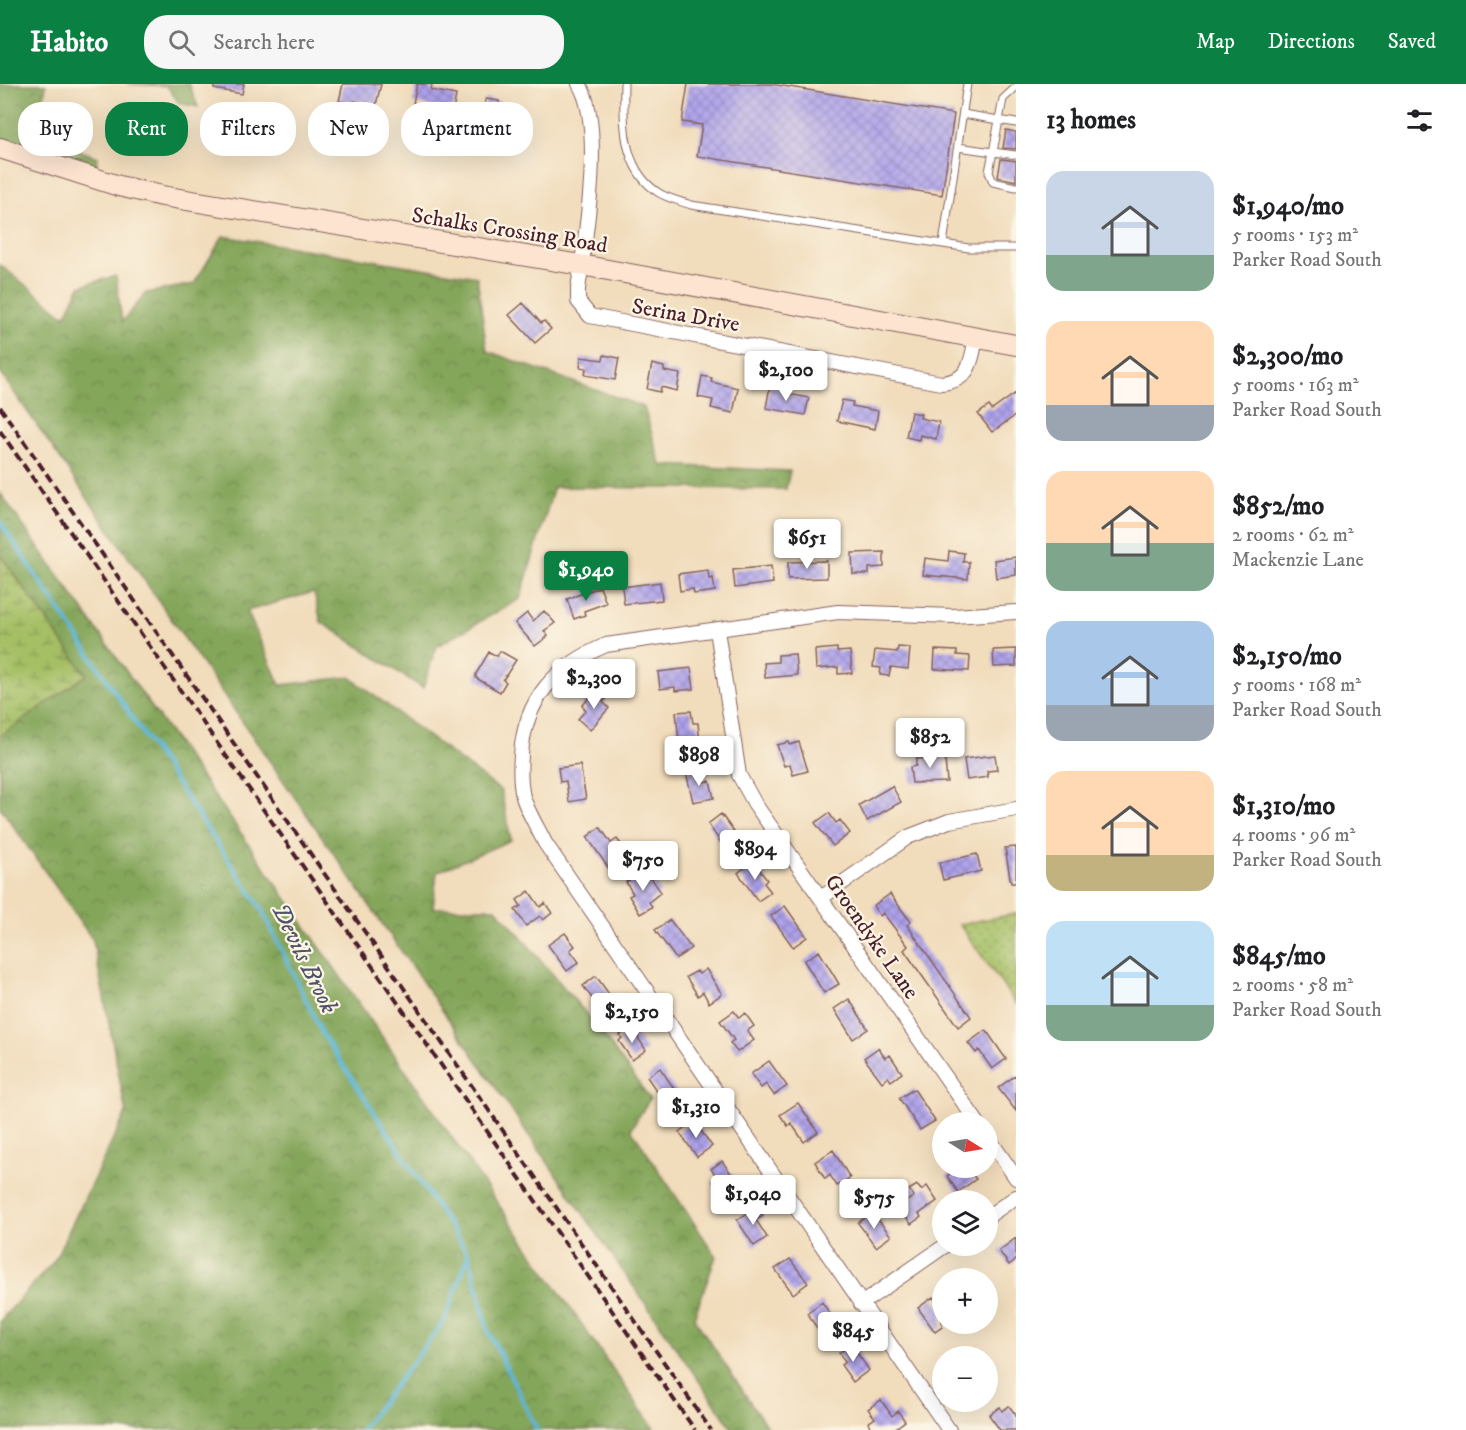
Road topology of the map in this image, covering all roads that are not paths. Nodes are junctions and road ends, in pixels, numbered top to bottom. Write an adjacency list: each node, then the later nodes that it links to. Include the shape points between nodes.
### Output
1 (579, 84): 15 (street, Serina Drive, via 590,114 590,217)
2 (624, 84): 13 (lane, via 623,130 633,165 656,191 691,205)
3 (967, 84): 5 (lane)
4 (1016, 87): 6 (lane, via 1003,99)
5 (963, 114): 6 (lane); 8 (lane)
6 (997, 120): 7 (lane); 10 (lane)
7 (1016, 123)
8 (958, 147): 10 (lane); 13 (lane)
9 (0, 148): 15 (street, Schalks Crossing Road, via 152,194)
10 (993, 152): 11 (lane); 12 (lane, via 989,172 993,182)
11 (1016, 155)
12 (1016, 187)
13 (943, 244): 14 (lane)
14 (1016, 248)
15 (581, 265): 16 (street, Schalks Crossing Road); 16 (street, Serina Drive, via 579,301 597,319 930,381 952,382 962,378 970,369)
16 (976, 338): 17 (street, Schalks Crossing Road)
17 (1016, 345)
18 (1016, 612): 19 (street, via 953,616 838,612)
19 (717, 630): 21 (street, Groendyke Lane, via 739,775); 28 (street, via 606,645 580,656 559,672 529,712 522,737 523,796 545,843)
20 (1016, 809): 21 (street, via 949,821 908,837)
21 (821, 898): 22 (street, Groendyke Lane)
22 (970, 1112)
23 (998, 1152): 24 (street)
24 (1016, 1178)
25 (1016, 1197): 26 (street)
26 (998, 1209)
27 (932, 1255): 28 (street)
28 (861, 1304): 29 (street)
29 (949, 1430)

